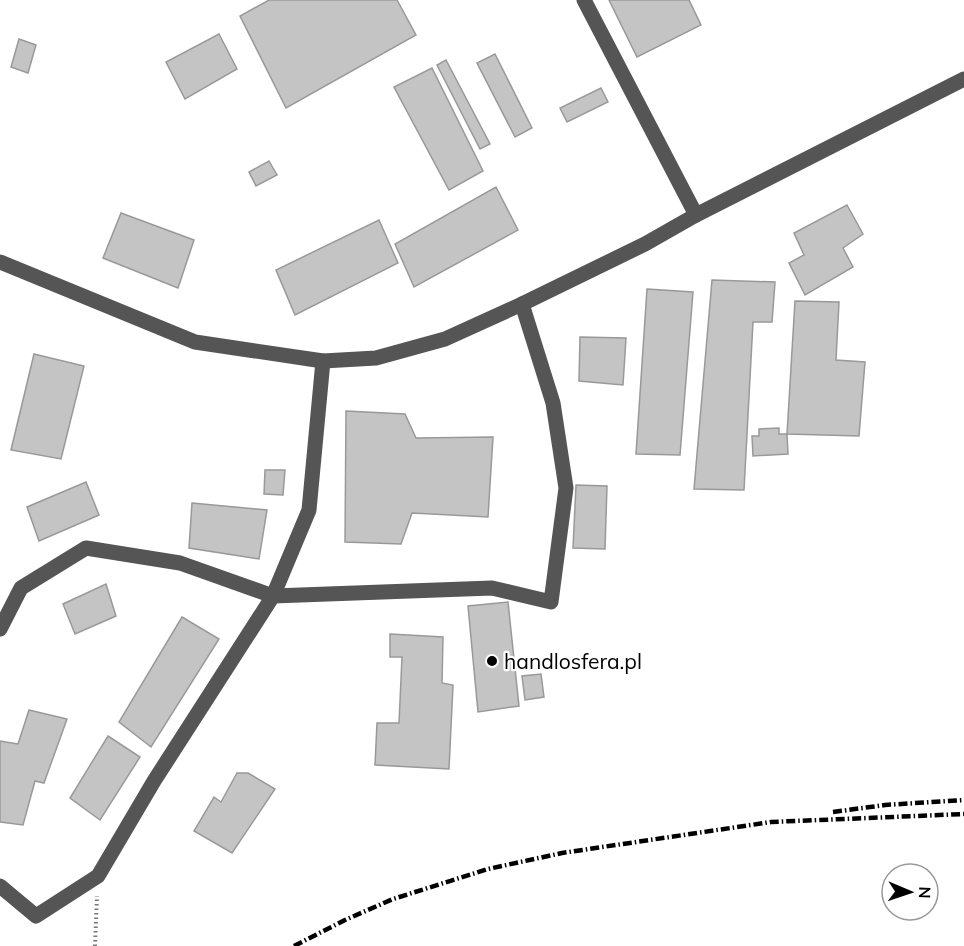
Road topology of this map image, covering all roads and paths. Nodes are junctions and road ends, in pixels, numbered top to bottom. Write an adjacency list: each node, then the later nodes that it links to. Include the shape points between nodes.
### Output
1 (584, 0): 3 (street)
2 (964, 79): 3 (street)
3 (696, 214): 5 (street, via 645,244)
4 (0, 262): 6 (street, via 195,342)
5 (522, 304): 6 (street, via 445,339 376,358); 7 (street, via 553,403 566,488 551,602 492,588)
6 (323, 361): 7 (street, via 309,510)
7 (273, 596): 8 (street, via 180,562 86,548 21,588); 9 (street)
8 (0, 629)
9 (98, 876): 10 (street, via 36,916); 11 (path)
10 (0, 886)
11 (95, 946)

